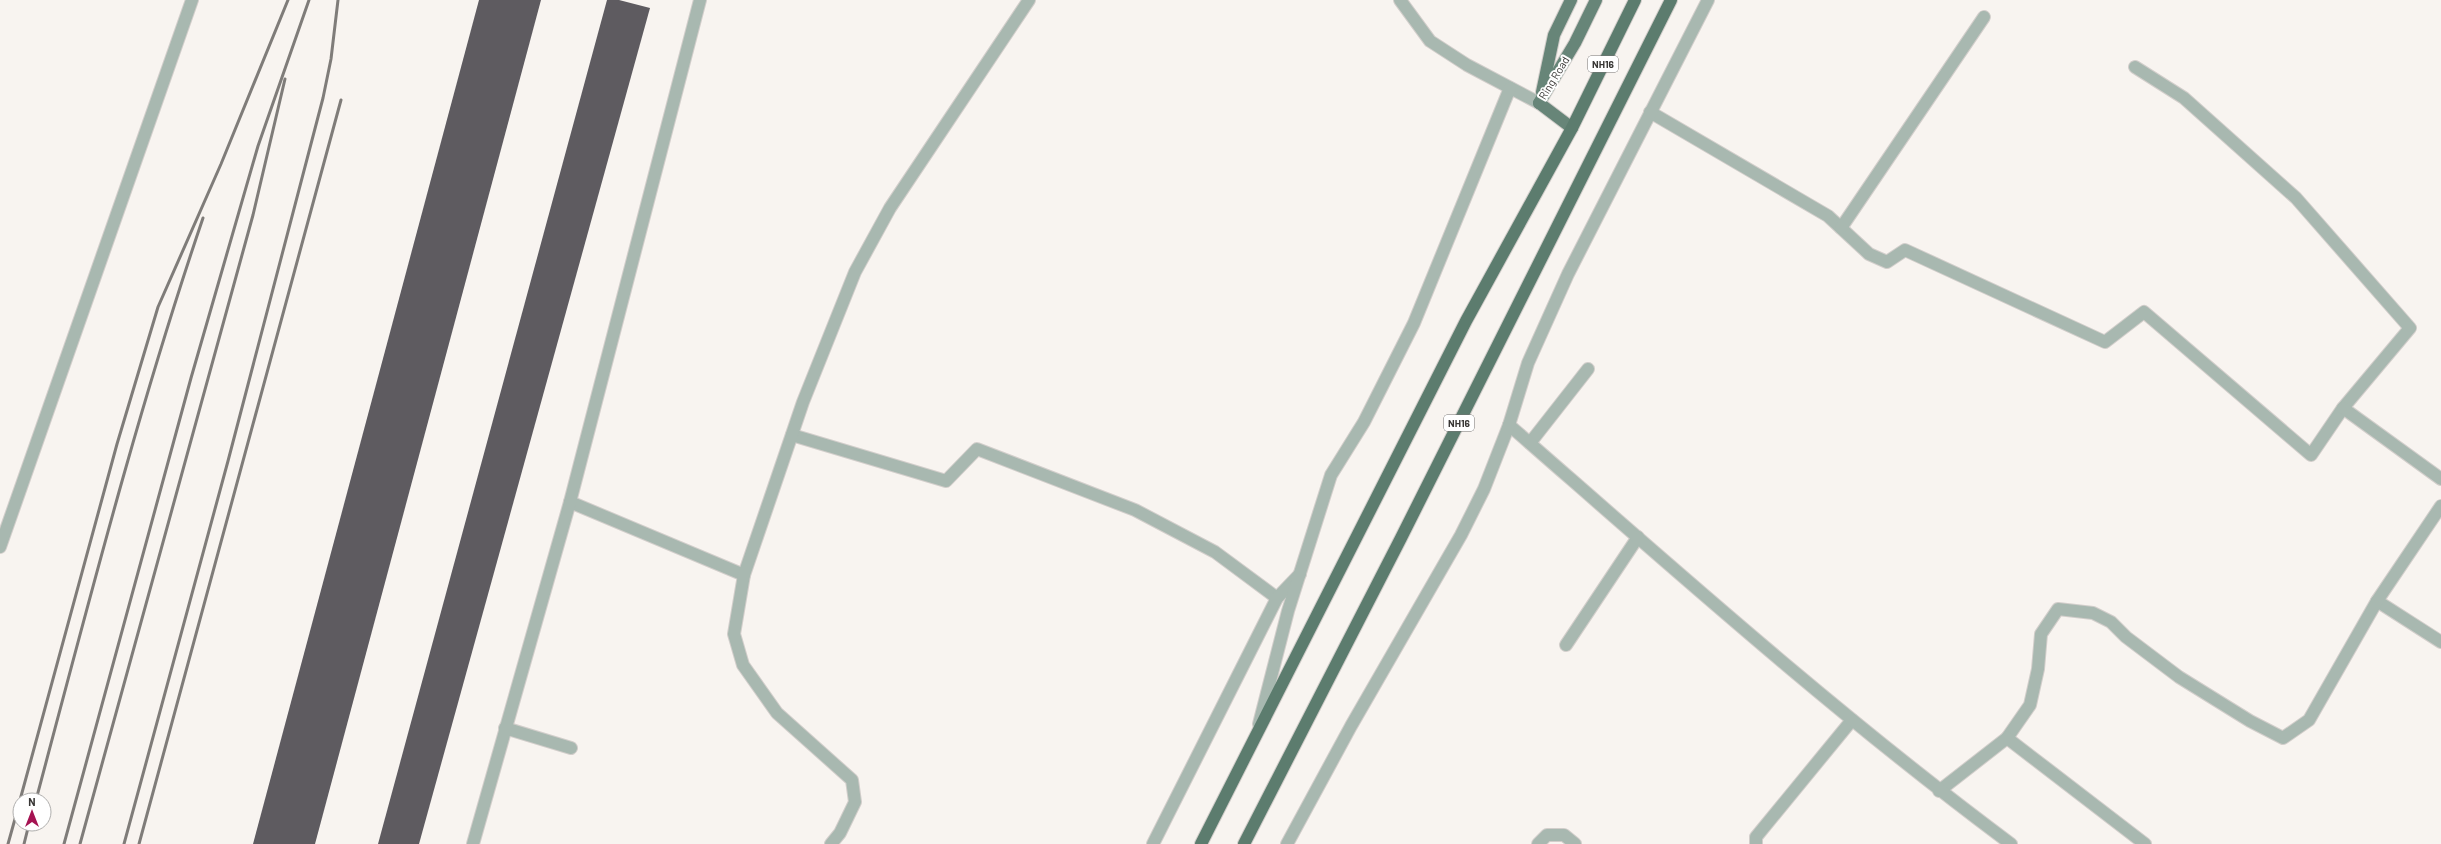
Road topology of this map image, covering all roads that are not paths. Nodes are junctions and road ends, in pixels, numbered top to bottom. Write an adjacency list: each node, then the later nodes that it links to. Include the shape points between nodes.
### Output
1 (192, 0): 26 (street)
2 (700, 0): 23 (street)
3 (1029, 0): 20 (street, via 886,214 855,272)
4 (1400, 0): 12 (street, via 1430,41)
5 (1570, 0): 13 (main road, Ring Road, via 1554,35)
6 (1596, 0): 13 (main road, Ring Road)
7 (1634, 0): 15 (highway, NH16)
8 (1671, 0): 43 (highway, NH16)
9 (1708, 0): 14 (street)
10 (1984, 17): 16 (street)
11 (2135, 67): 18 (street, via 2184,98 2296,198 2410,328)
12 (1510, 88): 13 (street); 27 (street, via 1414,323 1364,422 1331,476)
13 (1540, 103): 15 (main road)
14 (1650, 112): 16 (street, via 1828,216); 19 (street, via 1568,274 1534,350)
15 (1572, 128): 35 (highway, NH16, via 1466,321)
16 (1841, 228): 18 (street, via 1868,254 1887,262 1905,250 2105,342 2144,312 2311,455)
17 (1588, 369): 21 (street)
18 (2343, 408): 22 (street)
19 (1509, 425): 21 (street); 44 (street, via 1462,535 1351,726)
20 (792, 435): 28 (street); 29 (street, via 946,481 977,449 1135,510 1215,552)
21 (1530, 443): 25 (street)
22 (2441, 479)
23 (570, 502): 28 (street); 34 (street)
24 (2441, 506): 30 (street)
25 (1638, 537): 32 (street); 33 (street)
26 (0, 547)
27 (1300, 574): 29 (street); 35 (street)
28 (744, 575): 40 (street, via 734,634 743,665 778,713 852,780 855,802 840,833)
29 (1277, 598): 41 (street)
30 (2377, 601): 31 (street); 36 (street, via 2309,720 2283,738 2250,721 2179,677 2126,637 2111,622 2093,613 2058,609 2041,634 2038,668 2030,705)
31 (2441, 642)
32 (1566, 645)
33 (1852, 720): 38 (street); 47 (street, via 1756,837)
34 (506, 728): 37 (street); 39 (street)
35 (1256, 737): 42 (highway, NH16)
36 (2007, 738): 38 (street); 49 (street)
37 (571, 748)
38 (1939, 791): 48 (street)
39 (473, 844)
40 (831, 844)
41 (1154, 844)
42 (1201, 844)
43 (1244, 844)
44 (1287, 844)
45 (1538, 844): 46 (street, via 1547,835 1564,835)
46 (1575, 844)
47 (1756, 844)
48 (2011, 844)
49 (2146, 844)

